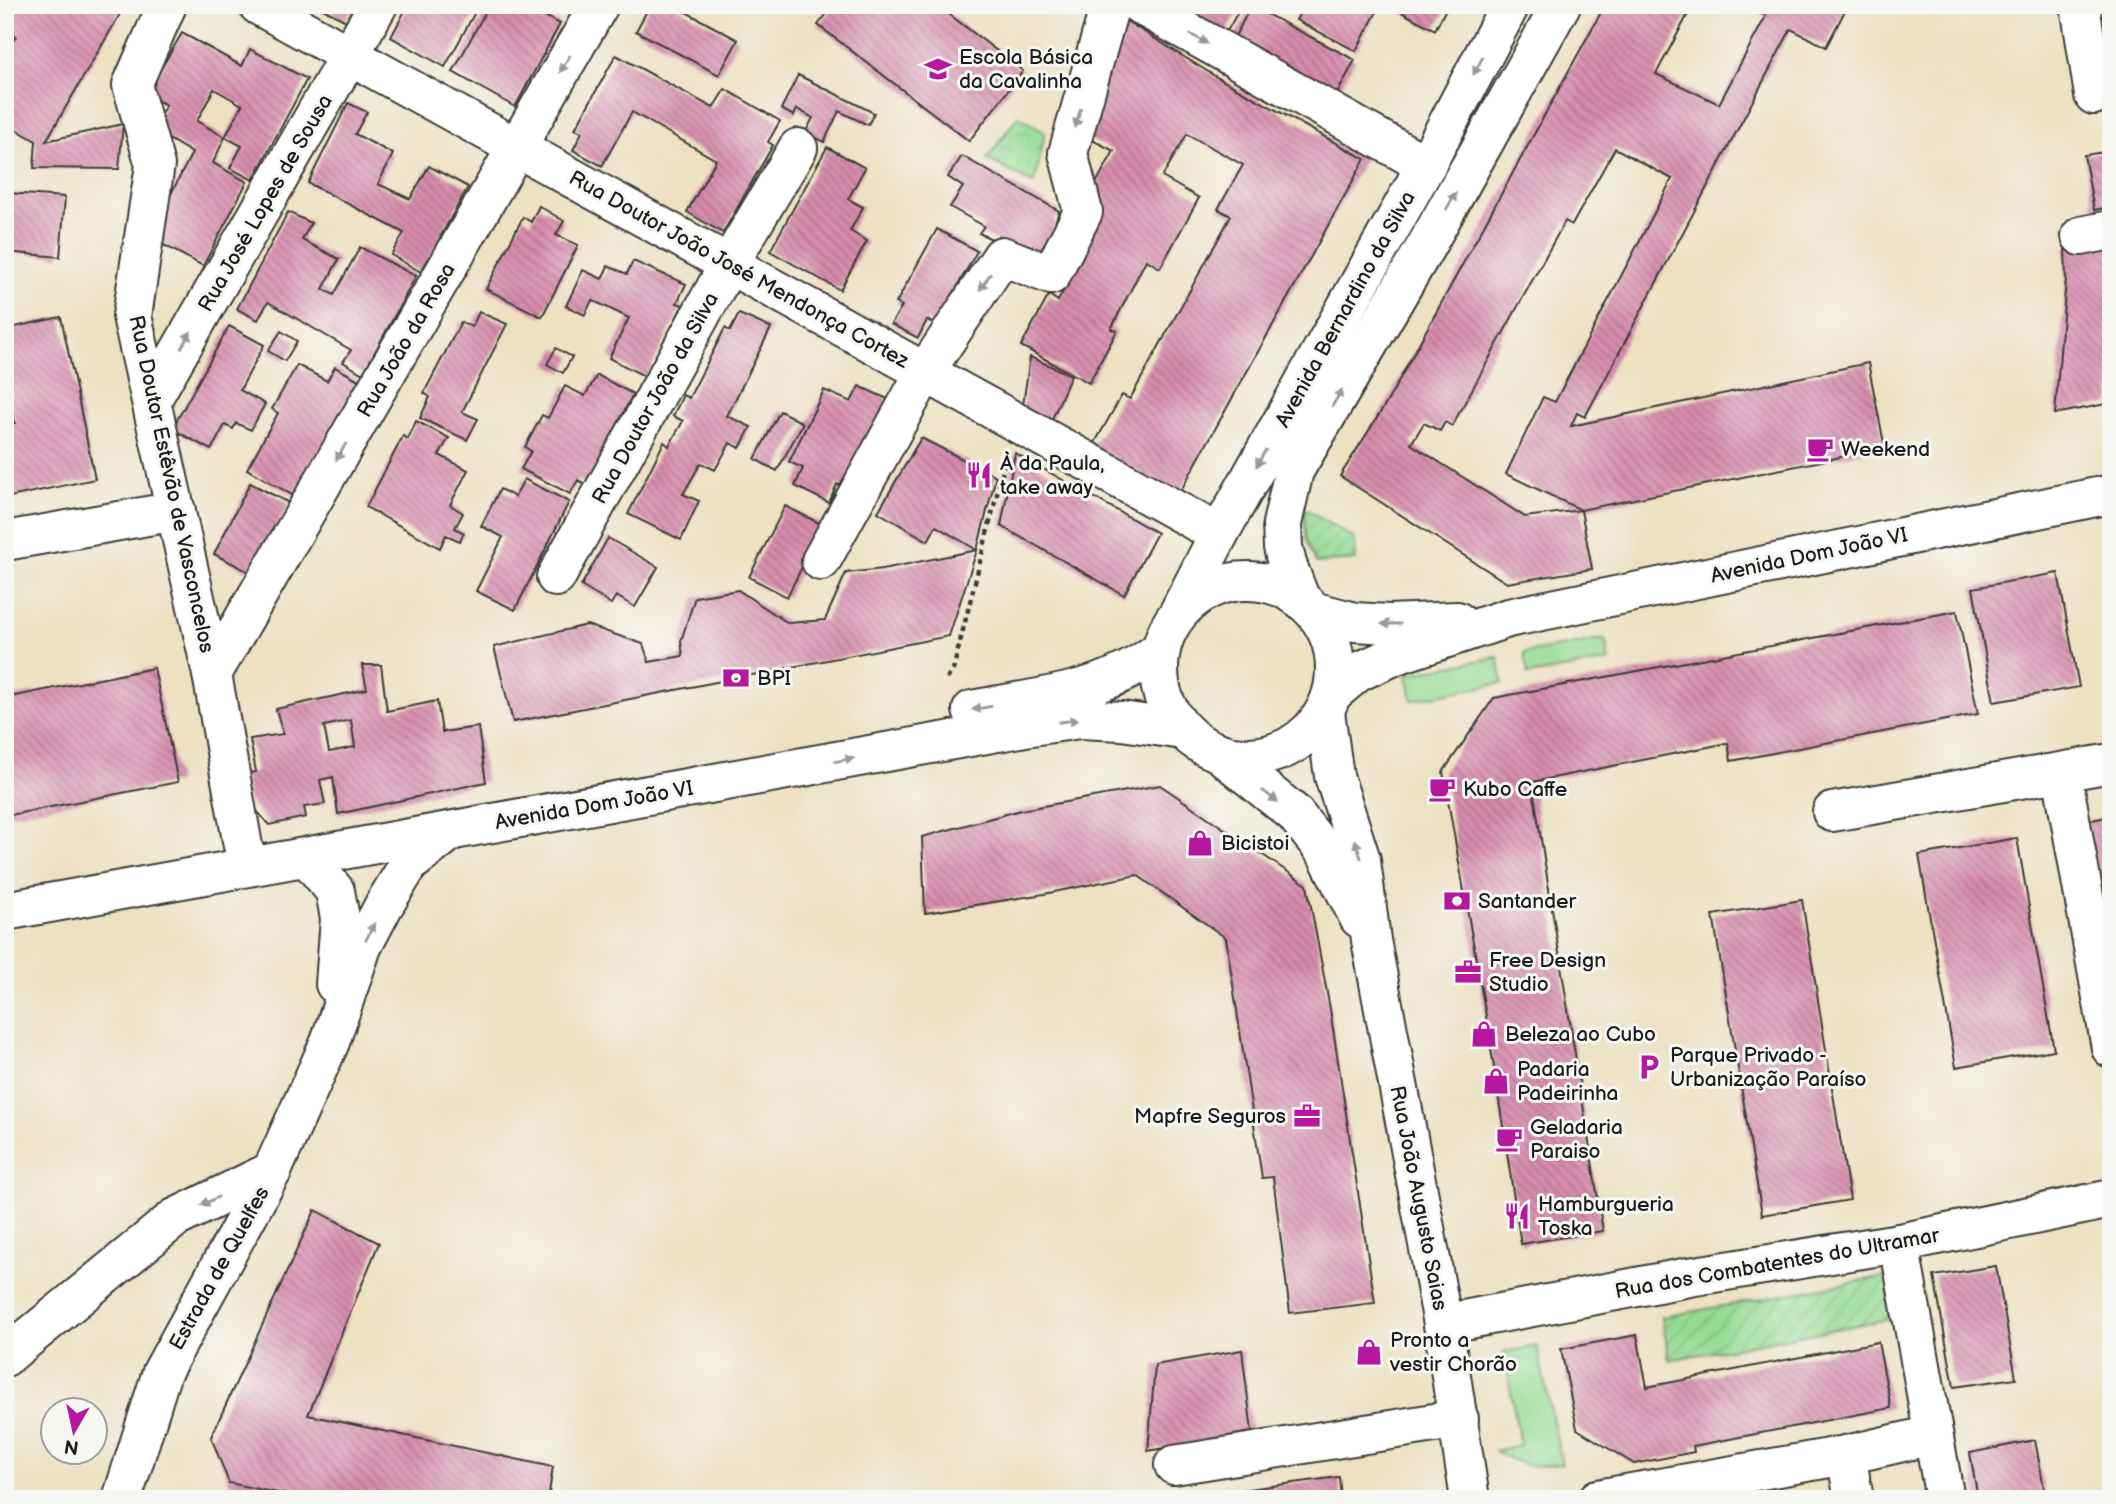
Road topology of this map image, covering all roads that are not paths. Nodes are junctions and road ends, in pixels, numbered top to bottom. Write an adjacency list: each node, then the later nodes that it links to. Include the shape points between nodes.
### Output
1 (167, 5): 17 (street, Rua Doutor Estêvão de Vasconcelos, via 132,85 155,165 132,316)
2 (258, 5): 10 (street, Rua Doutor João José Mendonça Cortez)
3 (377, 5): 10 (street, Rua José Lopes de Sousa)
4 (599, 5): 12 (street, Rua João da Rosa, one-way to 12)
5 (1110, 5): 16 (street, one-way to 16, via 1068,153 1083,212 1078,223 1051,275 1002,256)
6 (1140, 5): 14 (street, one-way to 14)
7 (1510, 5): 14 (street, Avenida Bernardino da Silva, one-way to 14)
8 (1561, 5): 24 (street, Avenida Bernardino da Silva, one-way to 8, via 1283,547 1282,524 1294,471)
9 (2080, 5): 11 (street)
10 (350, 55): 12 (street, Rua Doutor João José Mendonça Cortez); 17 (street, Rua José Lopes de Sousa, one-way to 10)
11 (2094, 95)
12 (517, 147): 15 (street, Rua Doutor João José Mendonça Cortez); 28 (street, Rua João da Rosa, one-way to 28)
13 (798, 148): 15 (street, Rua Doutor João da Silva)
14 (1426, 165): 20 (street, Avenida Bernardino da Silva, one-way to 20)
15 (729, 264): 16 (street, Rua Doutor João José Mendonça Cortez); 23 (street, Rua Doutor João da Silva)
16 (925, 372): 20 (street, Rua Doutor João José Mendonça Cortez); 22 (street)
17 (152, 399): 19 (street, Rua Doutor Estêvão de Vasconcelos)
18 (2111, 494): 26 (street, Avenida Dom João VI)
19 (176, 511): 21 (street); 28 (street, Rua Doutor Estêvão de Vasconcelos)
20 (1219, 534): 25 (street, Avenida Bernardino da Silva)
21 (5, 541)
22 (821, 561)
23 (556, 577)
24 (1308, 605): 25 (street, via 1276,585 1250,580 1199,594); 26 (street, Avenida Dom João VI, one-way to 24, via 1355,622); 29 (street, via 1331,637 1336,665)
25 (1179, 612): 27 (street)
26 (1508, 618): 29 (street, Avenida Dom João VI, via 1358,672)
27 (1161, 649): 30 (street, via 1162,692); 36 (street, Avenida Dom João VI, one-way to 36, via 1112,680 1084,689)
28 (212, 674): 36 (street, Rua Doutor Estêvão de Vasconcelos)
29 (1329, 703): 31 (street, via 1310,732 1290,746 1267,755 1242,757); 40 (street, one-way to 29, via 1361,860 1334,776)
30 (1183, 730): 31 (street); 35 (street, Avenida Dom João VI, one-way to 30, via 1080,719)
31 (1218, 752): 40 (street, one-way to 40, via 1294,813 1326,853)
32 (2111, 764): 33 (street)
33 (2062, 773): 34 (street); 42 (street)
34 (1832, 812)
35 (452, 830): 37 (street, Avenida Dom João VI); 41 (street, Estrada de Quelfes, one-way to 35, via 362,947 384,905 409,864)
36 (243, 846): 38 (street, Avenida Dom João VI)
37 (309, 858): 39 (street, Avenida Dom João VI); 41 (street, Estrada de Quelfes, via 335,891 340,918)
38 (5, 886)
39 (5, 911)
40 (1371, 940): 46 (street, Rua João Augusto Saias)
41 (330, 1042): 43 (street, Estrada de Quelfes)
42 (2111, 1048)
43 (272, 1171): 47 (street, one-way to 47, via 175,1218); 53 (street, Estrada de Quelfes, via 162,1372)
44 (2111, 1199): 45 (street, Rua dos Combatentes do Ultramar)
45 (1899, 1243): 46 (street, Rua dos Combatentes do Ultramar); 49 (street)
46 (1443, 1324): 48 (street, Rua João Augusto Saias)
47 (5, 1357)
48 (1459, 1419): 51 (street); 54 (street, Rua João Augusto Saias)
49 (1933, 1435): 50 (street); 57 (street)
50 (1846, 1455): 52 (street); 56 (street)
51 (1174, 1465)
52 (1750, 1485): 55 (street)
53 (122, 1499)
54 (1470, 1499)
55 (1598, 1499)
56 (1854, 1499)
57 (1945, 1499)

